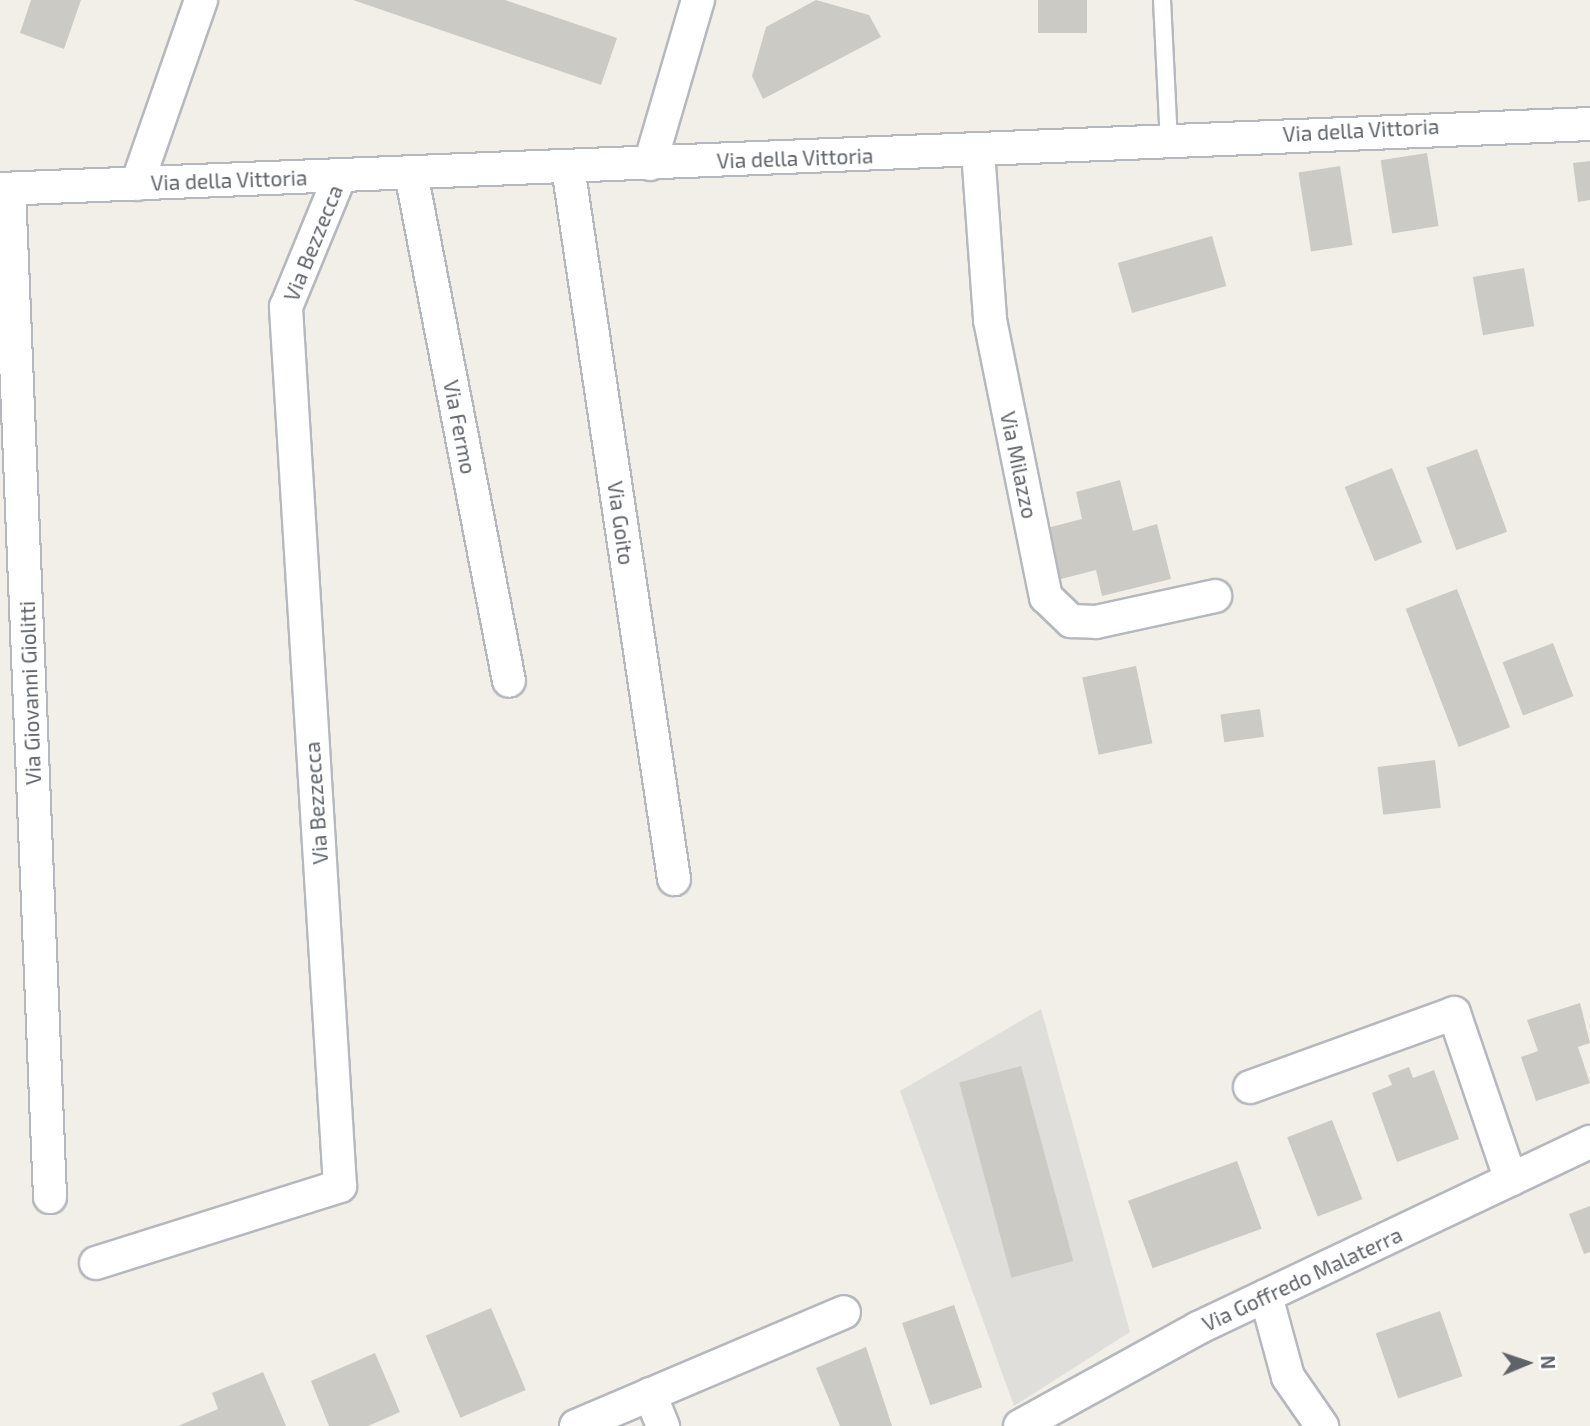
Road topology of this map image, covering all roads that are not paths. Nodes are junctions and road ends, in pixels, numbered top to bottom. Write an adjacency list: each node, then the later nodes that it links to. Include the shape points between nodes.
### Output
1 (201, 0): 11 (street)
2 (698, 0): 7 (street)
3 (1161, 0): 5 (lane)
4 (1590, 124): 5 (street, Via della Vittoria)
5 (1170, 141): 6 (street, Via della Vittoria)
6 (978, 151): 7 (street, Via della Vittoria); 13 (street, Via Milazzo, via 990,320 1046,597 1071,621 1096,622)
7 (650, 164): 8 (street, Via della Vittoria)
8 (568, 167): 9 (street, Via della Vittoria); 15 (street, Via Goito)
9 (411, 173): 10 (street, Via della Vittoria); 14 (street, Via Fermo)
10 (340, 176): 11 (street, Via della Vittoria); 20 (street, Via Bezzecca, via 286,307 340,1186)
11 (137, 184): 12 (street, Via della Vittoria)
12 (5, 189): 19 (street, Via Giovanni Giolitti)
13 (1215, 596)
14 (509, 681)
15 (674, 879)
16 (1250, 1087): 18 (street, via 1454,1013)
17 (1590, 1142): 18 (street, Via Goffredo Malaterra)
18 (1511, 1180): 21 (street, Via Goffredo Malaterra)
19 (50, 1197)
20 (96, 1263)
21 (1266, 1296): 26 (street, Via Goffredo Malaterra); 27 (street, via 1288,1377)
22 (844, 1312): 23 (street)
23 (650, 1394): 24 (street); 25 (street)
24 (576, 1426)
25 (663, 1426)
26 (1020, 1426)
27 (1322, 1426)

